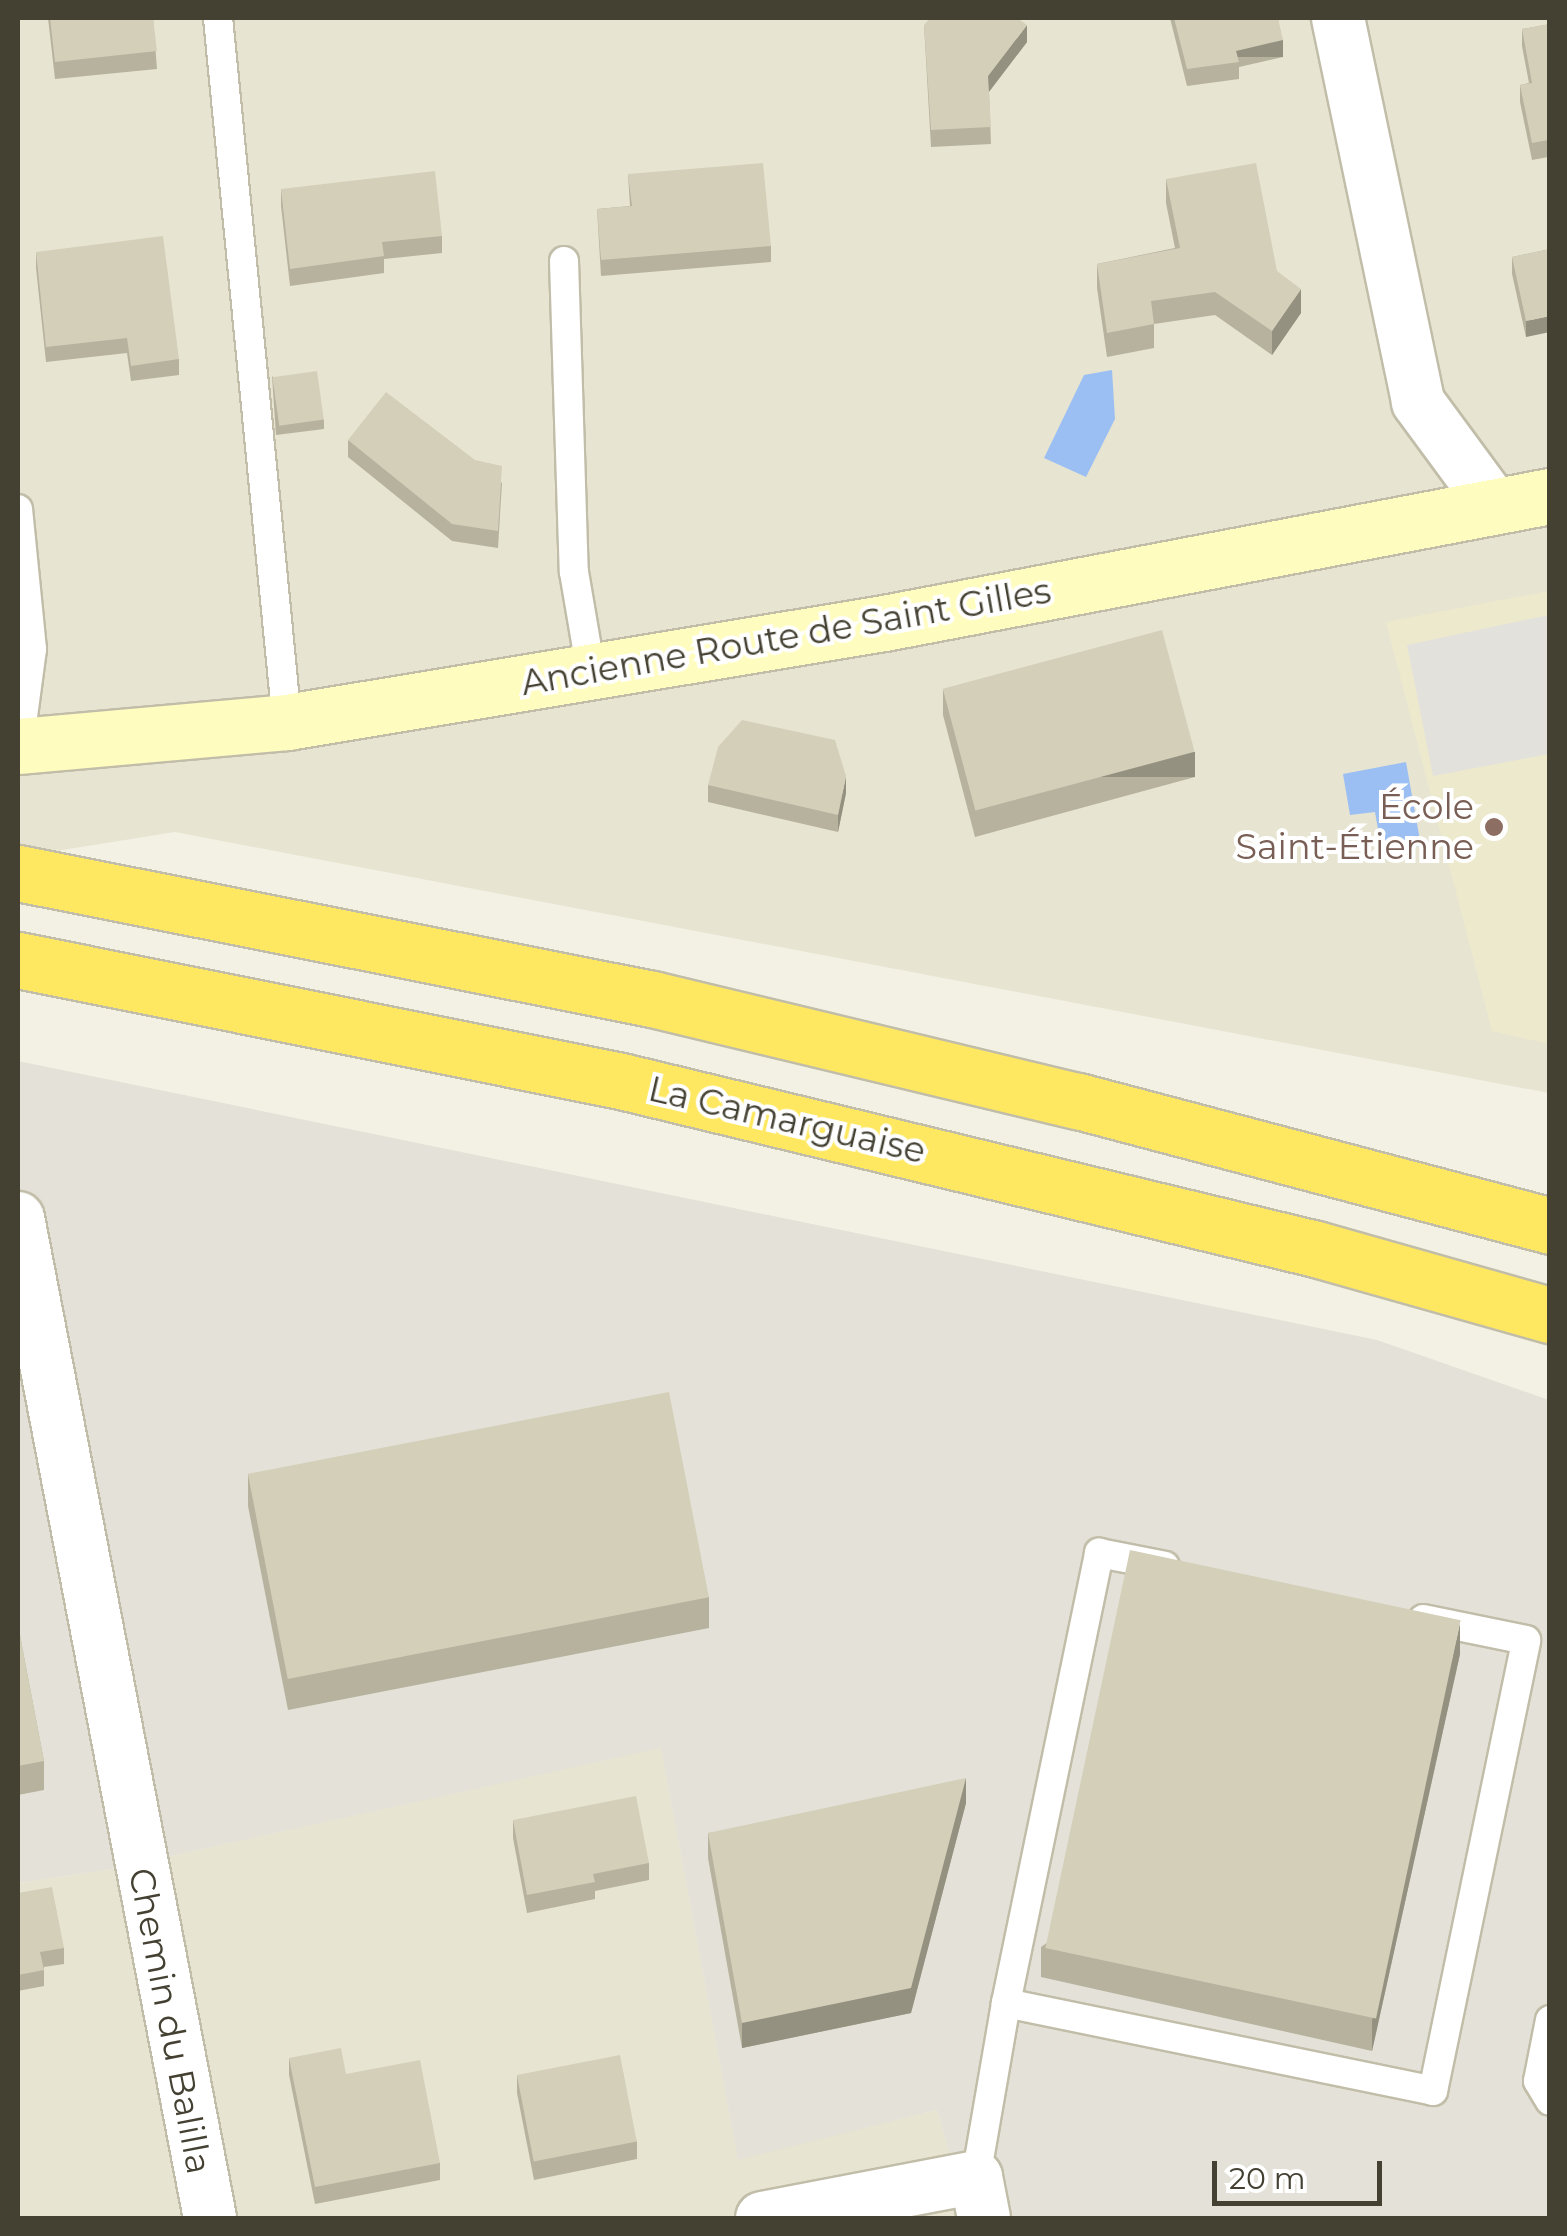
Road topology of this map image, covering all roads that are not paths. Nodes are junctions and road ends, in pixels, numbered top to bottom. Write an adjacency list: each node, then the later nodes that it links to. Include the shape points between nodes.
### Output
1 (218, 18): 8 (lane)
2 (1338, 18): 5 (street, via 1418,402)
3 (564, 261): 7 (lane, via 574,572)
4 (1550, 496): 5 (street, Ancienne Route de Saint Gilles)
5 (1496, 507): 7 (street, Ancienne Route de Saint Gilles)
6 (18, 510): 9 (lane, via 32,649)
7 (591, 672): 8 (street, Ancienne Route de Saint Gilles)
8 (287, 722): 9 (street, Ancienne Route de Saint Gilles)
9 (18, 746)
10 (18, 873): 13 (highway, via 672,1004 1078,1101)
11 (18, 960): 14 (highway, La Camarguaise, via 621,1080 1297,1245)
12 (18, 1218): 21 (street, Chemin du Balilla)
13 (1550, 1226)
14 (1550, 1314)
15 (1196, 1573): 17 (lane, via 1099,1553)
16 (1390, 1612): 17 (lane, via 1526,1640 1433,2091)
17 (1006, 2004): 20 (lane)
18 (1550, 2020): 19 (lane, via 1538,2081)
19 (1550, 2102)
20 (980, 2198): 22 (street)
21 (210, 2218)
22 (762, 2218)

